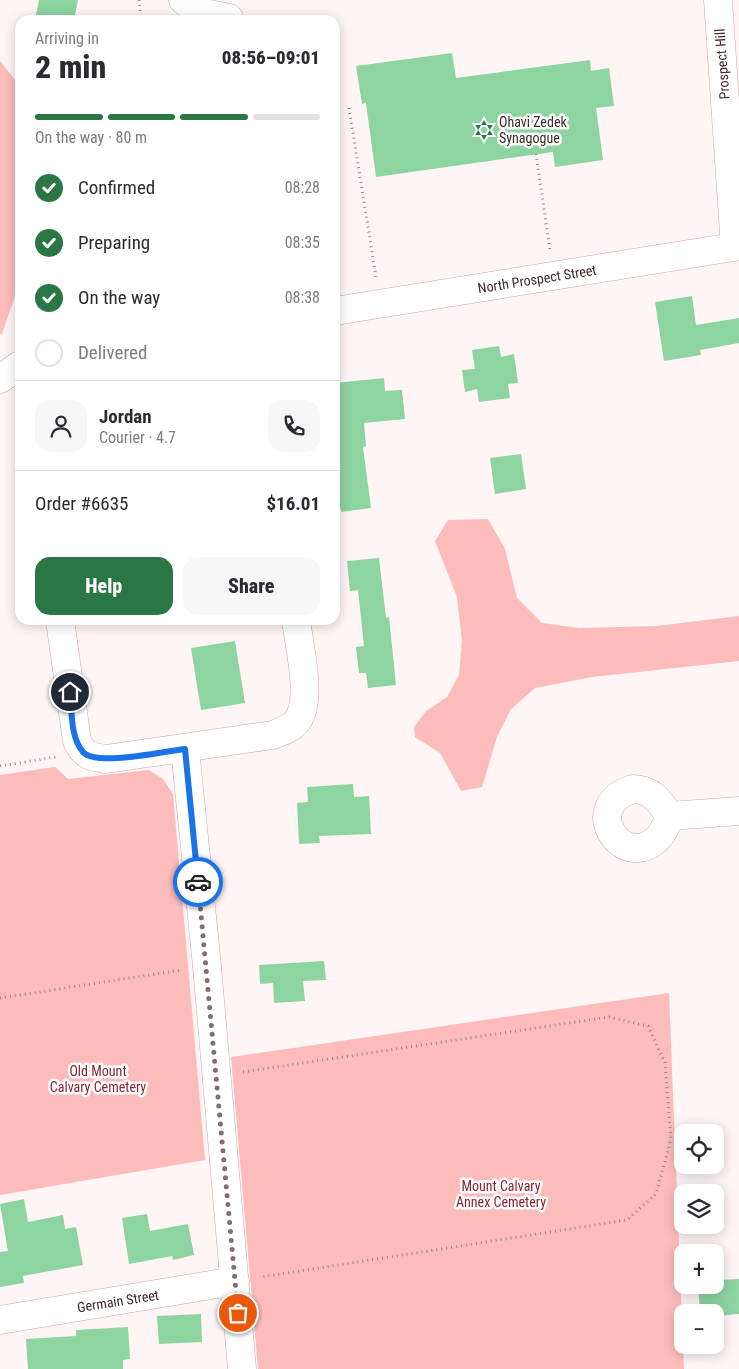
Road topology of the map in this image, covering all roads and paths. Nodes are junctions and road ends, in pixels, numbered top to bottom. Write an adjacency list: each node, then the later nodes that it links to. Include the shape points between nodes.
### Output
1 (139, 0): 5 (path)
2 (183, 0): 4 (street, via 204,12)
3 (718, 0): 8 (street, Prospect Hill)
4 (230, 13)
5 (140, 15)
6 (349, 108): 10 (path)
7 (536, 154): 9 (path)
8 (737, 246): 11 (street, North Prospect Street)
9 (550, 251)
10 (376, 278)
11 (340, 310)
12 (15, 364): 13 (street)
13 (0, 366)
14 (15, 368): 15 (street)
15 (0, 379)
16 (61, 625): 19 (street, via 74,728)
17 (297, 625): 18 (street, via 304,691 304,706 298,721 290,729 273,734)
18 (185, 749): 19 (street, via 106,759 92,758); 23 (street)
19 (83, 752): 20 (path)
20 (0, 766)
21 (739, 811): 22 (street)
22 (670, 816)
23 (207, 966): 24 (path); 25 (street)
24 (0, 998)
25 (217, 1076): 26 (street); 26 (path, via 608,1017 648,1026 665,1063 666,1073 671,1139 656,1194 627,1220)
26 (235, 1281): 27 (street, Germain Street); 28 (street)
27 (0, 1320)
28 (242, 1369)

